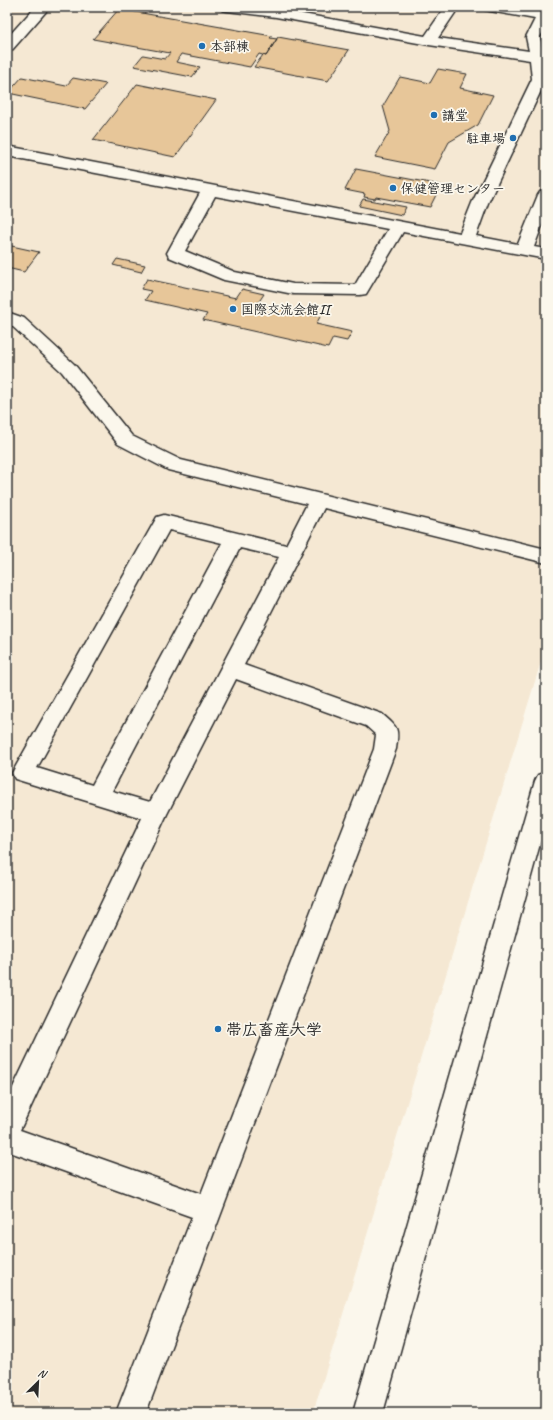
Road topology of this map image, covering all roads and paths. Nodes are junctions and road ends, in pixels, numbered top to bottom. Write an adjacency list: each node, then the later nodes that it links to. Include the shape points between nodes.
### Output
1 (43, 7): 8 (street)
2 (227, 7): 5 (street)
3 (452, 7): 7 (street)
4 (490, 7): 6 (street)
5 (278, 10): 7 (street)
6 (545, 16): 9 (street, via 533,37)
7 (429, 41): 9 (street)
8 (7, 47)
9 (537, 57): 10 (street)
10 (540, 90): 16 (street, via 480,203)
11 (7, 151): 12 (street)
12 (210, 190): 15 (street); 15 (street, via 175,253 230,276 293,289 360,290)
13 (546, 195): 14 (street)
14 (541, 218): 17 (street)
15 (398, 226): 16 (street)
16 (466, 239): 17 (street)
17 (524, 250): 18 (street)
18 (546, 254)
19 (7, 317): 20 (street, via 18,322 68,368 125,440 175,465)
20 (319, 500): 22 (street); 23 (street)
21 (234, 539): 22 (street); 26 (street); 26 (street, via 164,522 23,773)
22 (291, 554): 24 (street)
23 (546, 556)
24 (231, 669): 27 (street); 30 (street, via 374,720 387,732 385,749)
25 (546, 781): 32 (street)
26 (98, 796): 27 (street)
27 (156, 813): 28 (street)
28 (7, 1129)
29 (7, 1138): 30 (street)
30 (209, 1210): 31 (street)
31 (131, 1413)
32 (368, 1413)

